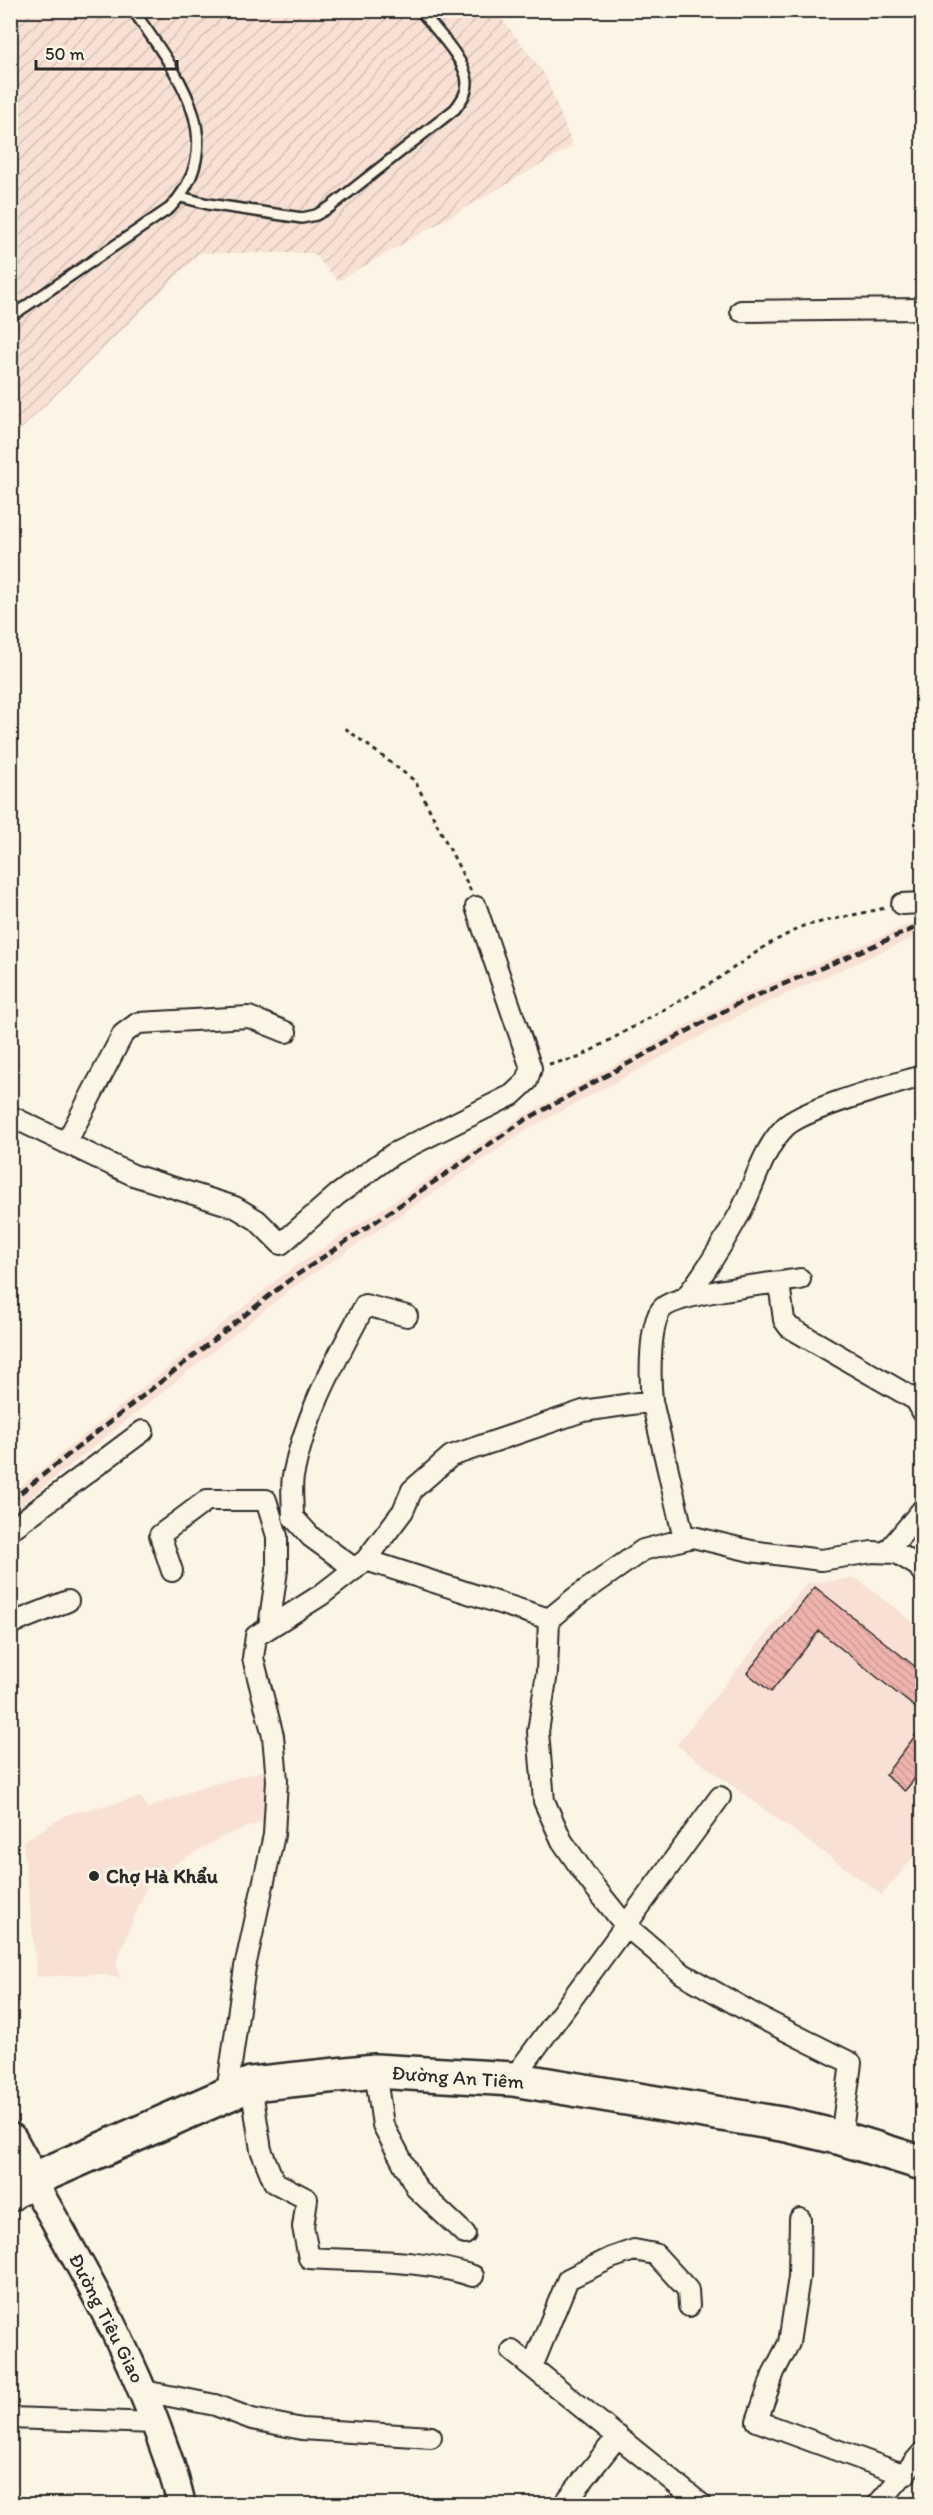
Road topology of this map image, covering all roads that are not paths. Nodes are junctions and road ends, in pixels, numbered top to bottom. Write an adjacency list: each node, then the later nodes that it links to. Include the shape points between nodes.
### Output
1 (133, 10): 3 (lane, via 193,109 199,151)
2 (420, 10): 3 (lane, via 464,68 467,83 463,98 455,109 348,193 316,215 302,218)
3 (181, 197): 6 (lane, via 152,222)
4 (922, 309): 5 (street)
5 (741, 311)
6 (10, 317)
7 (922, 903): 8 (street)
8 (902, 904)
9 (476, 907): 13 (street, via 531,1068 526,1081 512,1095 393,1154 280,1244 257,1220 235,1207 133,1175)
10 (286, 1032): 13 (street, via 249,1017 138,1023 123,1034)
11 (922, 1076): 16 (street, via 813,1112 785,1126 768,1150 740,1213)
12 (10, 1116): 13 (street)
13 (66, 1143)
14 (800, 1279): 15 (street)
15 (779, 1283): 16 (street); 19 (street, via 784,1320 789,1327 916,1400)
16 (685, 1298): 18 (street, via 663,1307 654,1323)
17 (407, 1316): 22 (street, via 365,1305 329,1373 311,1412 293,1478 293,1517)
18 (652, 1401): 25 (street); 27 (street, via 583,1411 451,1456 412,1490 403,1511)
19 (922, 1412)
20 (143, 1431): 23 (street)
21 (922, 1510): 26 (street)
22 (300, 1525): 24 (street); 27 (street, via 311,1537)
23 (10, 1530)
24 (277, 1536): 28 (street, via 266,1500 207,1500 160,1535); 33 (street, via 278,1570)
25 (684, 1539): 26 (street, via 693,1537 751,1551 822,1560); 31 (street, via 643,1550)
26 (887, 1552): 29 (street, via 897,1553)
27 (361, 1565): 31 (street); 33 (street)
28 (172, 1571)
29 (922, 1572)
30 (68, 1601): 32 (street)
31 (549, 1619): 35 (street, via 547,1672 538,1732 544,1801 562,1841)
32 (10, 1624)
33 (269, 1628): 38 (street, via 256,1636 253,1658 273,1736 277,1780 274,1835 245,1967)
34 (720, 1797): 35 (street)
35 (625, 1925): 37 (street); 39 (street, via 683,1974 851,2063)
36 (375, 2071): 37 (highway, Đường An Tiêm); 38 (highway, Đường An Tiêm); 44 (street, via 382,2125 417,2189)
37 (513, 2079): 39 (highway, Đường An Tiêm, via 787,2124)
38 (239, 2089): 42 (highway, Đường An Tiêm); 45 (street, via 274,2182 307,2199 303,2227 309,2258 406,2261)
39 (841, 2138): 41 (highway, Đường An Tiêm)
40 (10, 2140): 42 (highway, Đường Tiêu Giao)
41 (922, 2163)
42 (21, 2188): 49 (street, Đường Tiêu Giao, via 82,2267)
43 (800, 2219): 55 (street, via 799,2277 789,2343 756,2421)
44 (465, 2234)
45 (473, 2276)
46 (689, 2306): 48 (street, via 688,2290 655,2254 634,2250 611,2258 568,2279)
47 (512, 2351): 48 (street)
48 (532, 2367): 52 (street)
49 (144, 2391): 51 (street, Đường Tiêu Giao); 53 (street, via 302,2428)
50 (10, 2418): 51 (street)
51 (156, 2422): 56 (street, Đường Tiêu Giao)
52 (618, 2436): 57 (street); 58 (street)
53 (432, 2437)
54 (922, 2453): 55 (street)
55 (905, 2475): 59 (street)
56 (181, 2505)
57 (564, 2505)
58 (701, 2505)
59 (878, 2505)

